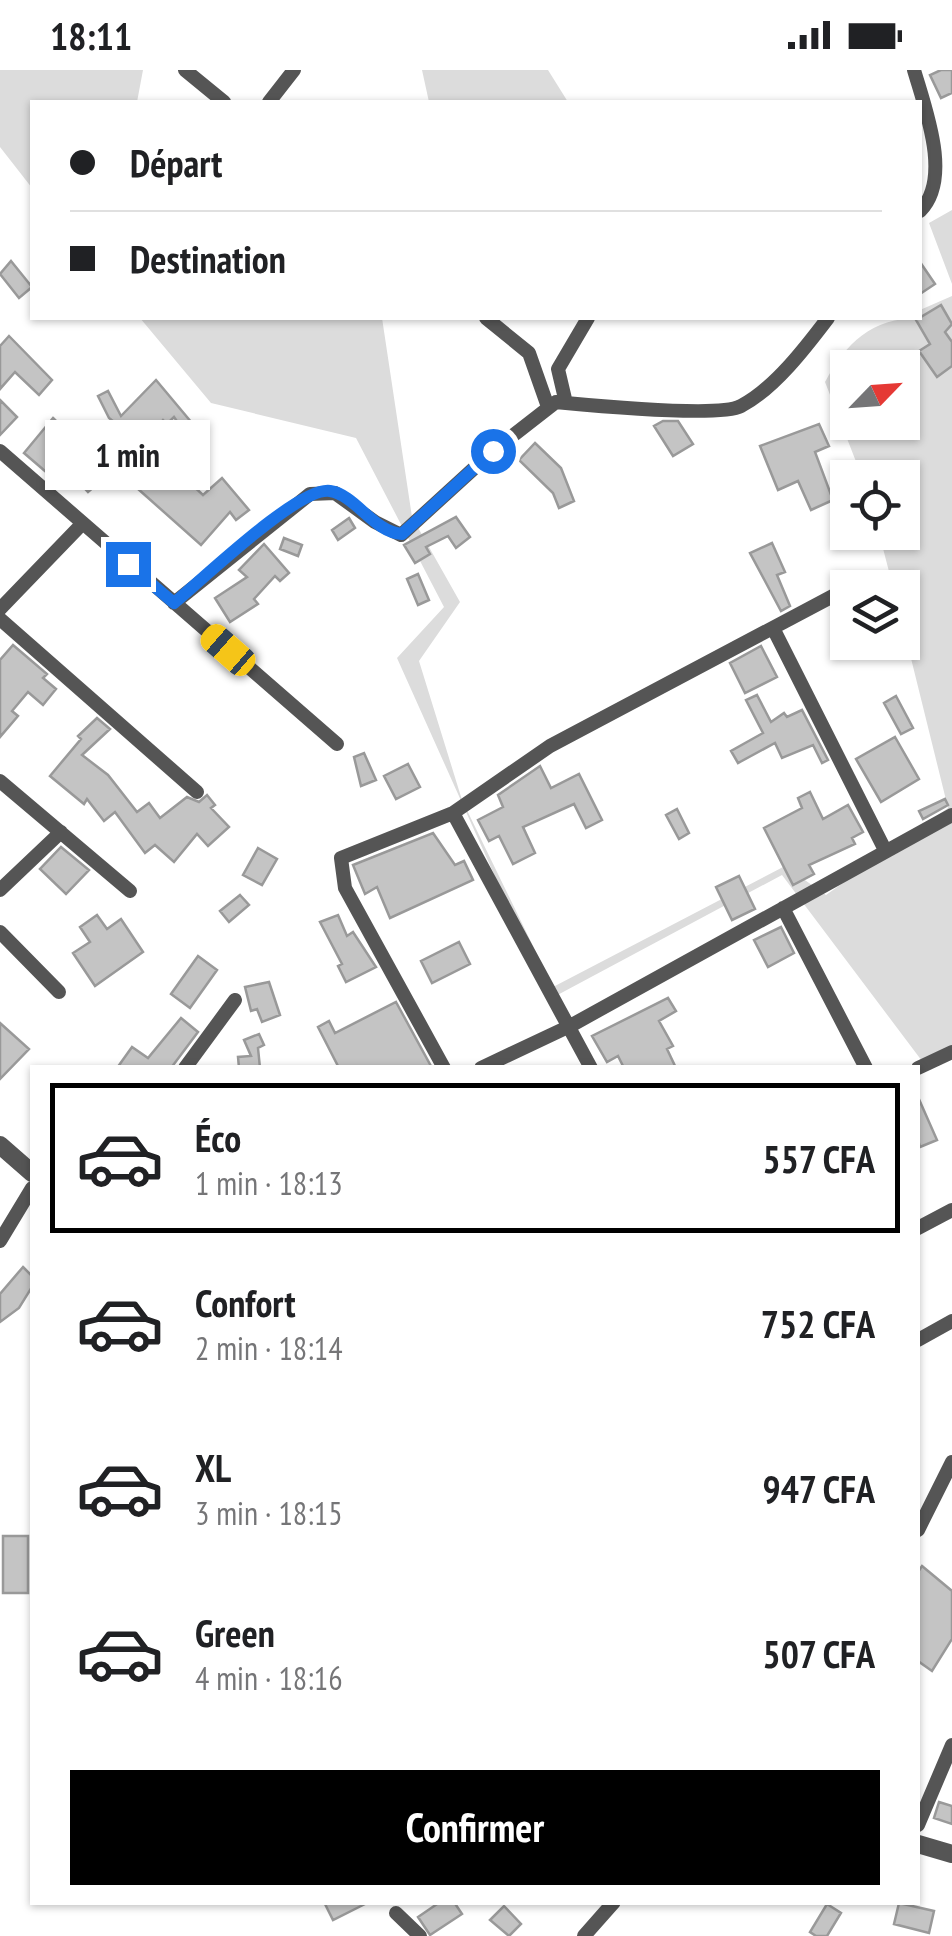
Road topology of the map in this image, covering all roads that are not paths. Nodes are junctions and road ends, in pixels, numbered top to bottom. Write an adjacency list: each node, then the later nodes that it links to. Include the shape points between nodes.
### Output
1 (185, 70): 4 (street)
2 (294, 70): 5 (street)
3 (914, 70): 6 (street)
4 (222, 100)
5 (270, 100)
6 (922, 100)
7 (922, 102): 8 (street, via 940,173 933,200)
8 (922, 209)
9 (488, 320): 13 (street, via 529,353)
10 (587, 320): 12 (street, via 558,368)
11 (826, 320): 12 (street, via 740,407)
12 (566, 403): 13 (street)
13 (548, 407): 17 (street, via 402,534 335,492 310,494)
14 (0, 451): 15 (street)
15 (82, 524): 17 (street); 18 (street)
16 (830, 598): 20 (street)
17 (174, 603): 21 (street)
18 (0, 609)
19 (0, 619): 23 (street)
20 (774, 630): 24 (street, via 550,746); 27 (street)
21 (337, 744)
22 (0, 781): 26 (street)
23 (197, 792)
24 (454, 813): 34 (street); 37 (street, via 342,858 346,888)
25 (952, 815): 27 (street)
26 (61, 832): 28 (street); 29 (street)
27 (884, 850): 30 (street)
28 (0, 890)
29 (130, 891)
30 (783, 908): 34 (street); 40 (street)
31 (0, 932): 32 (street)
32 (59, 992)
33 (235, 1000): 36 (street)
34 (570, 1026): 38 (street); 39 (street)
35 (952, 1052): 41 (street)
36 (187, 1065)
37 (442, 1065)
38 (487, 1065)
39 (590, 1065)
40 (864, 1065)
41 (920, 1067)
42 (0, 1145): 43 (street)
43 (30, 1171)
44 (30, 1191): 47 (street)
45 (952, 1210): 46 (street)
46 (920, 1227)
47 (0, 1241)
48 (952, 1320): 49 (street)
49 (920, 1339)
50 (952, 1462): 51 (street)
51 (920, 1526)
52 (952, 1745): 53 (street)
53 (920, 1820)
54 (920, 1845): 55 (street)
55 (952, 1854)
56 (611, 1905): 59 (street)
57 (396, 1913): 58 (street)
58 (420, 1936)
59 (584, 1936)

